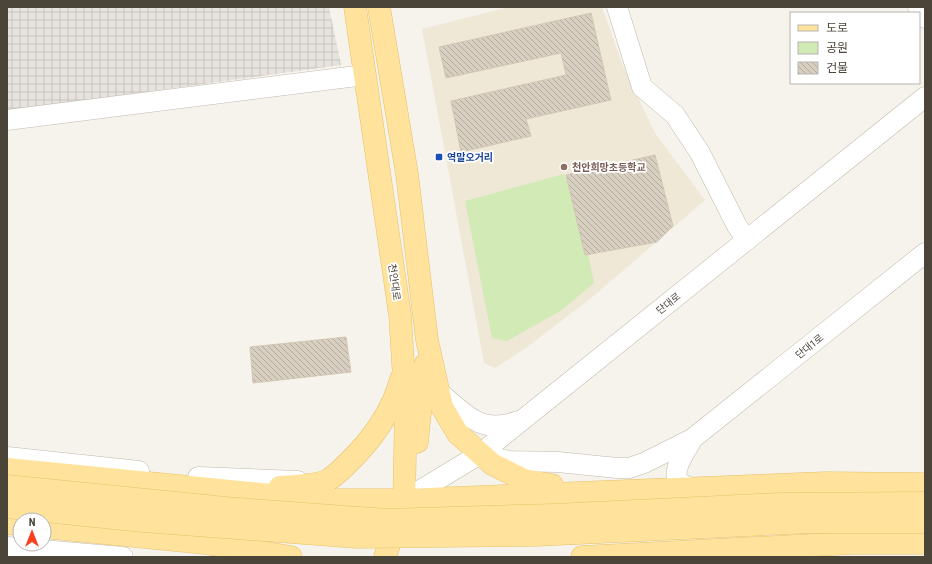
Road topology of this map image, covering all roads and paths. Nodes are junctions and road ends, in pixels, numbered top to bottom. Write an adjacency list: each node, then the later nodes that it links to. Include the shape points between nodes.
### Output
1 (355, 7): 6 (main road, 천안대로)
2 (379, 7): 11 (main road, via 407,174)
3 (616, 7): 9 (street, via 642,87 676,115 700,153 737,226)
4 (918, 7): 5 (street)
5 (925, 18)
6 (365, 75): 8 (street); 12 (main road, 천안대로, via 400,315)
7 (925, 97): 9 (street, 단대로)
8 (7, 120)
9 (747, 240): 14 (street, 단대로)
10 (925, 253): 15 (street, 단대1로)
11 (427, 340): 13 (main road); 25 (main road, via 424,394 417,444)
12 (403, 368): 19 (main road, via 397,394 381,425 363,449); 25 (main road, 천안대로, via 406,410)
13 (439, 392): 14 (street, via 483,425 504,426); 16 (main road, via 442,406 458,434)
14 (524, 419): 16 (street, 단대로)
15 (692, 439): 16 (street, via 629,468 509,461); 22 (street, via 675,475 678,482)
16 (480, 454): 23 (main road, via 492,464 524,480 560,486); 25 (street, 단대로)
17 (7, 457): 19 (street, via 217,479)
18 (7, 469): 24 (main road)
19 (326, 481): 24 (main road)
20 (925, 484): 22 (main road, via 826,483)
21 (7, 486): 26 (main road, bridge, via 225,508 386,520 781,504)
22 (690, 488): 23 (main road)
23 (653, 489): 25 (main road)
24 (239, 493): 25 (main road, via 321,500)
25 (404, 500): 35 (main road, 천안대로)
26 (925, 503)
27 (7, 507): 28 (main road, bridge, via 144,521 358,537 536,535 812,522)
28 (925, 522)
29 (52, 528): 34 (main road, via 206,543)
30 (925, 543): 36 (main road, via 852,543)
31 (7, 547): 32 (street)
32 (70, 555): 33 (street)
33 (123, 557)
34 (291, 557)
35 (384, 557)
36 (582, 557)

